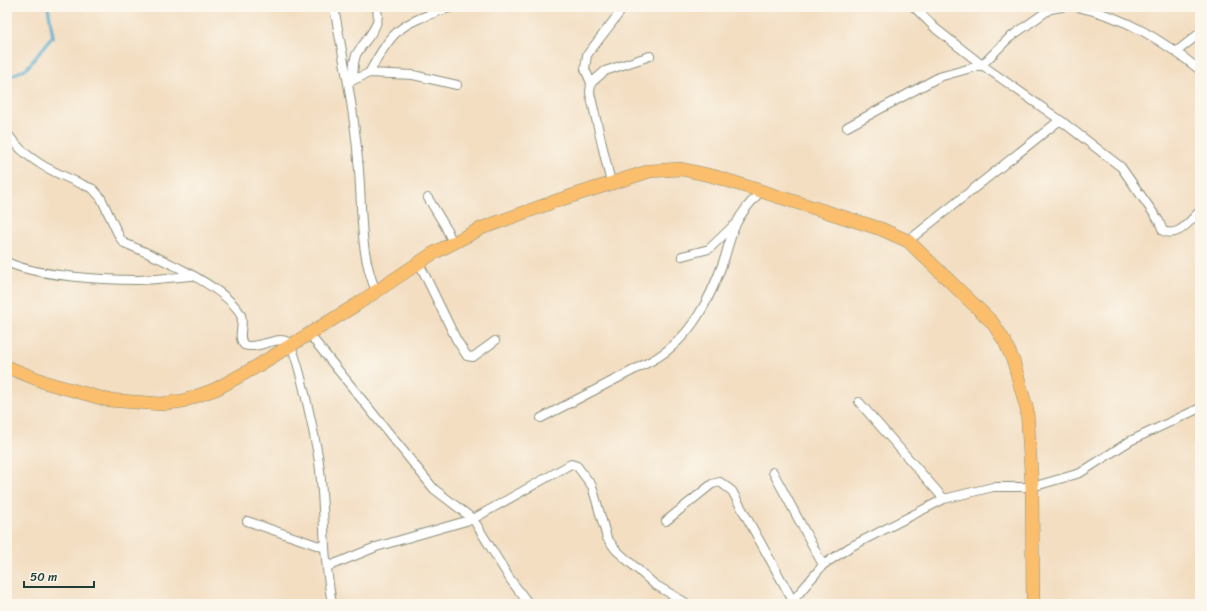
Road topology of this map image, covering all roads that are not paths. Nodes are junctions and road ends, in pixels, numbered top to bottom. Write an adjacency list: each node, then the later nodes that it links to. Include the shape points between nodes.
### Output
1 (334, 7): 15 (street, via 344,64)
2 (376, 7): 15 (street, via 376,24 356,56)
3 (452, 7): 14 (street, via 398,31)
4 (624, 7): 16 (street, via 587,55 585,69)
5 (914, 7): 12 (street, via 936,29)
6 (1062, 7): 8 (street)
7 (1078, 7): 10 (street, via 1106,15 1148,33)
8 (1049, 8): 12 (street, via 1009,38)
9 (1200, 33): 10 (street)
10 (1176, 52): 13 (street)
11 (650, 56): 16 (street, via 605,71)
12 (982, 65): 18 (street); 19 (street, via 939,77)
13 (1200, 70)
14 (369, 73): 15 (street); 17 (street, via 413,75)
15 (352, 81): 32 (street, via 364,254)
16 (591, 83): 21 (street, via 590,93)
17 (458, 85)
18 (1060, 120): 24 (street, via 1121,167 1159,221 1163,231 1178,232); 26 (street)
19 (846, 127)
20 (7, 133): 31 (street, via 26,156 93,189 101,198 116,232 124,243 175,265)
21 (611, 182): 22 (main road, via 650,171 681,169); 27 (main road, via 482,228)
22 (762, 190): 25 (street, via 744,210); 26 (main road, via 881,228)
23 (428, 198): 27 (street)
24 (1200, 211)
25 (736, 224): 28 (street, via 709,249); 39 (street, via 707,302 696,320 667,353)
26 (908, 241): 41 (main road, via 992,322 1005,342 1027,410)
27 (453, 242): 30 (main road)
28 (682, 256)
29 (7, 262): 31 (street, via 16,267 61,275 137,280)
30 (419, 263): 32 (main road); 34 (street, via 467,356 473,357)
31 (192, 276): 35 (street, via 230,300 241,314 240,338 244,345 257,346 278,339 287,341)
32 (376, 291): 33 (main road)
33 (309, 334): 35 (main road); 43 (street, via 434,489)
34 (495, 341)
35 (292, 346): 36 (main road, via 216,389 172,404 108,400 48,383); 46 (street, via 302,379 317,451)
36 (7, 367)
37 (859, 402): 42 (street)
38 (1200, 408): 41 (street, via 1130,441 1080,472)
39 (541, 418)
40 (773, 472): 47 (street)
41 (1032, 487): 42 (street, via 993,487); 53 (main road)
42 (944, 499): 47 (street, via 850,548)
43 (473, 519): 48 (street, via 376,548); 51 (street, via 510,579); 52 (street, via 568,465 574,465 592,486 607,538 616,550 654,584)
44 (247, 521): 46 (street)
45 (666, 521): 49 (street, via 712,484 720,482 727,485)
46 (325, 548): 48 (street)
47 (823, 566): 49 (street)
48 (327, 567): 50 (street)
49 (791, 602)
50 (332, 604)
51 (529, 604)
52 (688, 604)
53 (1034, 604)

